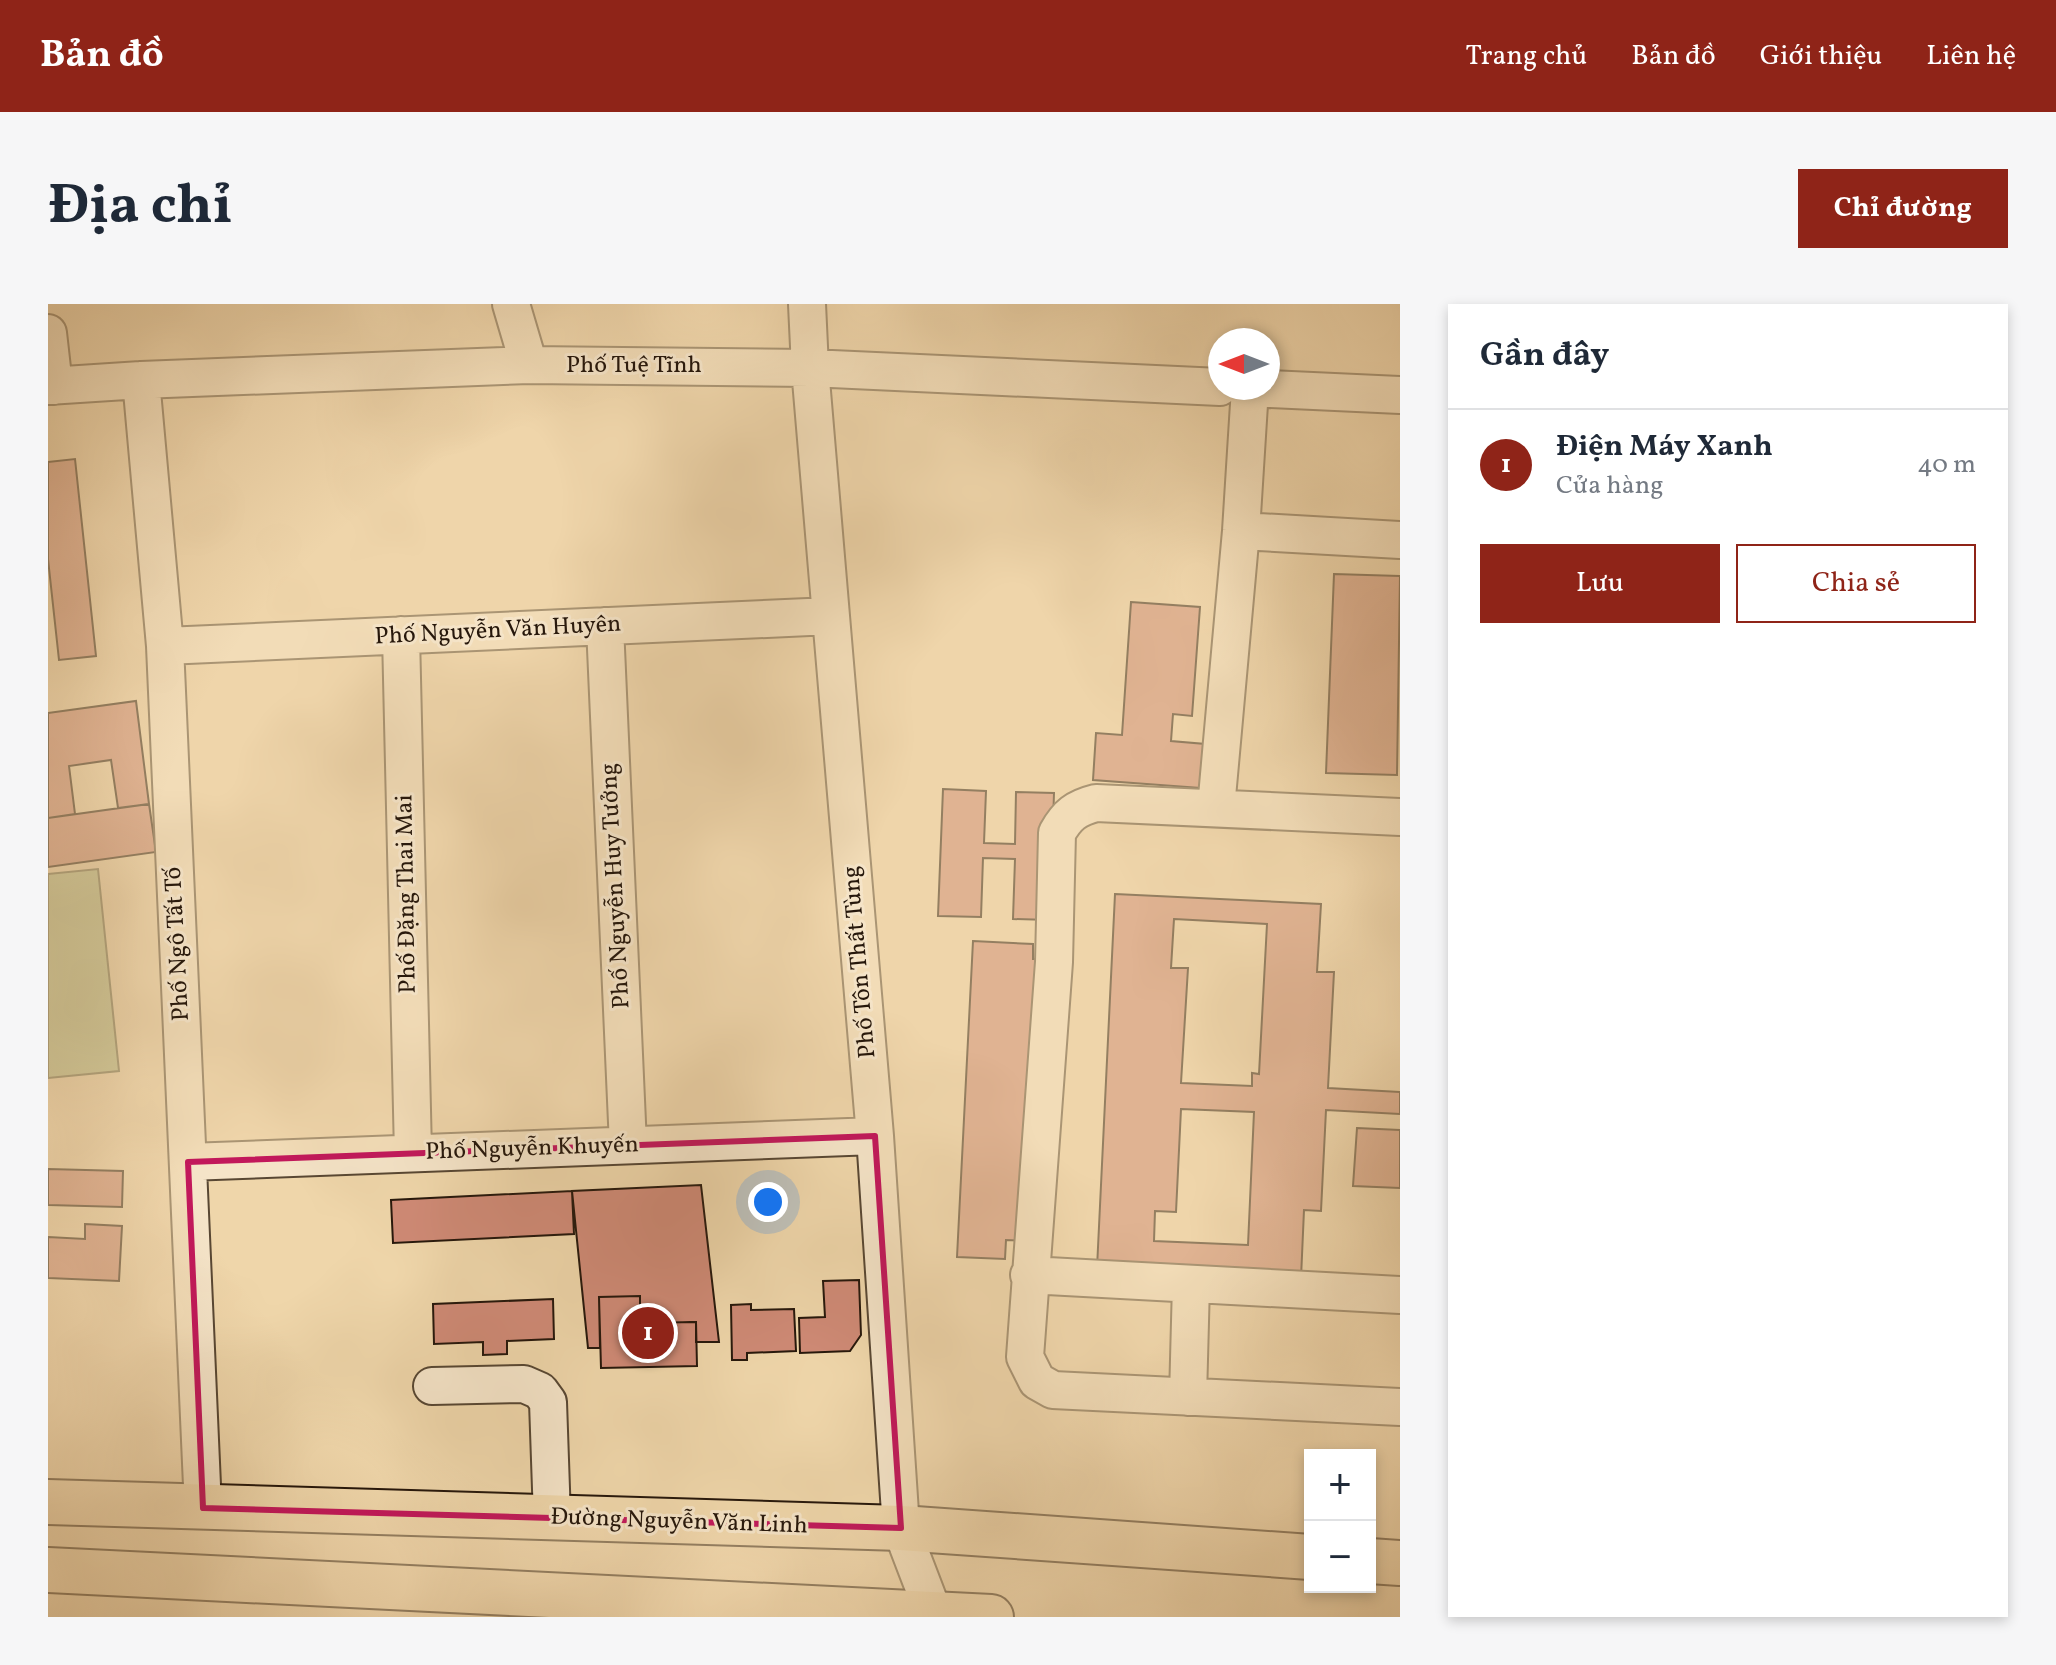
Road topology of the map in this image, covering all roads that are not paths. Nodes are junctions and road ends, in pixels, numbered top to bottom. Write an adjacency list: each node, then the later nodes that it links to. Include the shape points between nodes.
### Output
1 (511, 304): 4 (street)
2 (807, 304): 5 (street, Phố Tôn Thất Tùng)
3 (48, 333): 7 (street)
4 (529, 365): 5 (street, Phố Tuệ Tĩnh); 6 (street, Phố Tuệ Tĩnh)
5 (810, 368): 8 (street, Phố Tuệ Tĩnh); 14 (street, Phố Tôn Thất Tùng)
6 (141, 380): 7 (street, Phố Tuệ Tĩnh); 17 (street, Phố Ngô Tất Tố)
7 (51, 386)
8 (1208, 386)
9 (1280, 389): 10 (street)
10 (1400, 395)
11 (1248, 400): 12 (street)
12 (1241, 531): 13 (street); 18 (street)
13 (1400, 540)
14 (831, 616): 15 (street, Phố Nguyễn Văn Huyên); 20 (street, Phố Tôn Thất Tùng)
15 (605, 626): 16 (street, Phố Nguyễn Văn Huyên); 21 (street, Phố Nguyễn Huy Tưởng)
16 (401, 635): 17 (street, Phố Nguyễn Văn Huyên); 22 (street, Phố Đặng Thai Mai)
17 (165, 646): 23 (street, Phố Ngô Tất Tố)
18 (1216, 808): 19 (street); 24 (street, via 1096,803 1078,807 1057,833 1054,962)
19 (1400, 817)
20 (875, 1136): 21 (street, Phố Nguyễn Khuyến); 33 (street, Phố Tôn Thất Tùng)
21 (628, 1145): 22 (street, Phố Nguyễn Khuyến)
22 (413, 1153): 23 (street, Phố Nguyễn Khuyến)
23 (188, 1162): 31 (street, Phố Ngô Tất Tố)
24 (1029, 1275): 25 (street); 28 (street, via 1025,1357 1037,1381 1053,1390)
25 (1191, 1284): 26 (street); 28 (street)
26 (1400, 1295)
27 (432, 1386): 32 (street, via 524,1384 540,1391 548,1402)
28 (1188, 1397): 29 (street)
29 (1400, 1407)
30 (48, 1502): 31 (highway, Đường Nguyễn Văn Linh)
31 (203, 1508): 32 (highway, Đường Nguyễn Văn Linh)
32 (552, 1518): 33 (highway, Đường Nguyễn Văn Linh)
33 (901, 1528): 34 (highway, Đường Nguyễn Văn Linh); 38 (street, Phố Tôn Thất Tùng)
34 (1304, 1557)
35 (1376, 1561): 36 (highway)
36 (1400, 1563)
37 (48, 1570): 38 (highway)
38 (935, 1616): 39 (highway)
39 (991, 1617)

